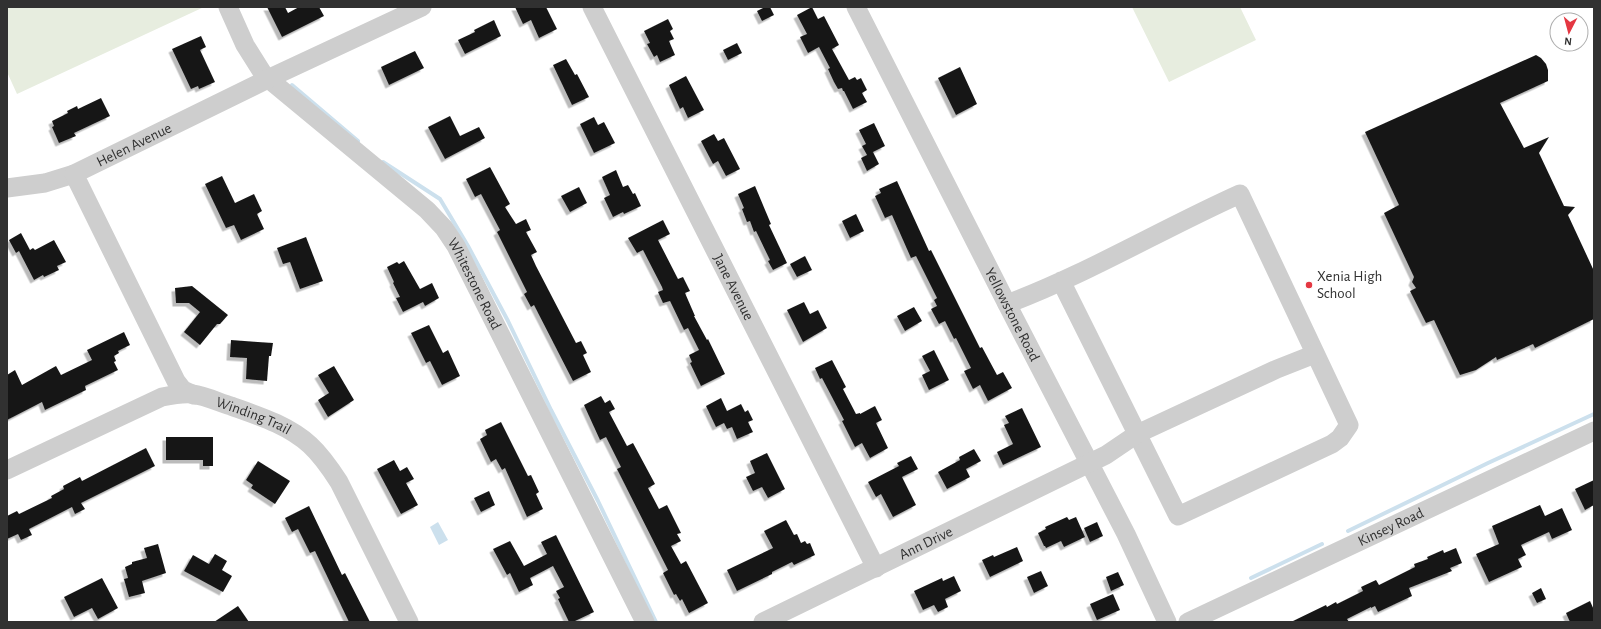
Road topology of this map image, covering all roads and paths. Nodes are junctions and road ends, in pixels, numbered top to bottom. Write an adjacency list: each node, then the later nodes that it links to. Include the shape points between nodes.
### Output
1 (228, 7): 5 (street, Whitestone Road, via 246,45)
2 (422, 7): 5 (street, Helen Avenue)
3 (592, 7): 16 (street, Jane Avenue)
4 (856, 7): 9 (street, Yellowstone Road)
5 (267, 80): 6 (street, Helen Avenue); 18 (street, Whitestone Road, via 406,191 444,228 456,246)
6 (74, 174): 7 (street, Helen Avenue, via 44,184); 11 (street, via 176,381 183,390)
7 (7, 188)
8 (1061, 281): 9 (street); 10 (street, via 1240,194); 13 (street)
9 (1007, 304): 14 (street, Yellowstone Road)
10 (1315, 354): 13 (street, Ann Drive); 13 (street, via 1349,425 1340,438 1178,516)
11 (194, 395): 15 (street, Winding Trail, via 171,395 152,400); 17 (street, Winding Trail, via 251,413 284,427 322,457 338,482)
12 (1594, 431): 21 (street, Kinsey Road)
13 (1137, 434): 14 (street, Ann Drive)
14 (1089, 463): 16 (street, Ann Drive); 20 (street, Yellowstone Road)
15 (7, 470)
16 (876, 568): 19 (street, Ann Drive)
17 (408, 622)
18 (645, 622)
19 (763, 622)
20 (1167, 622)
21 (1188, 622)

